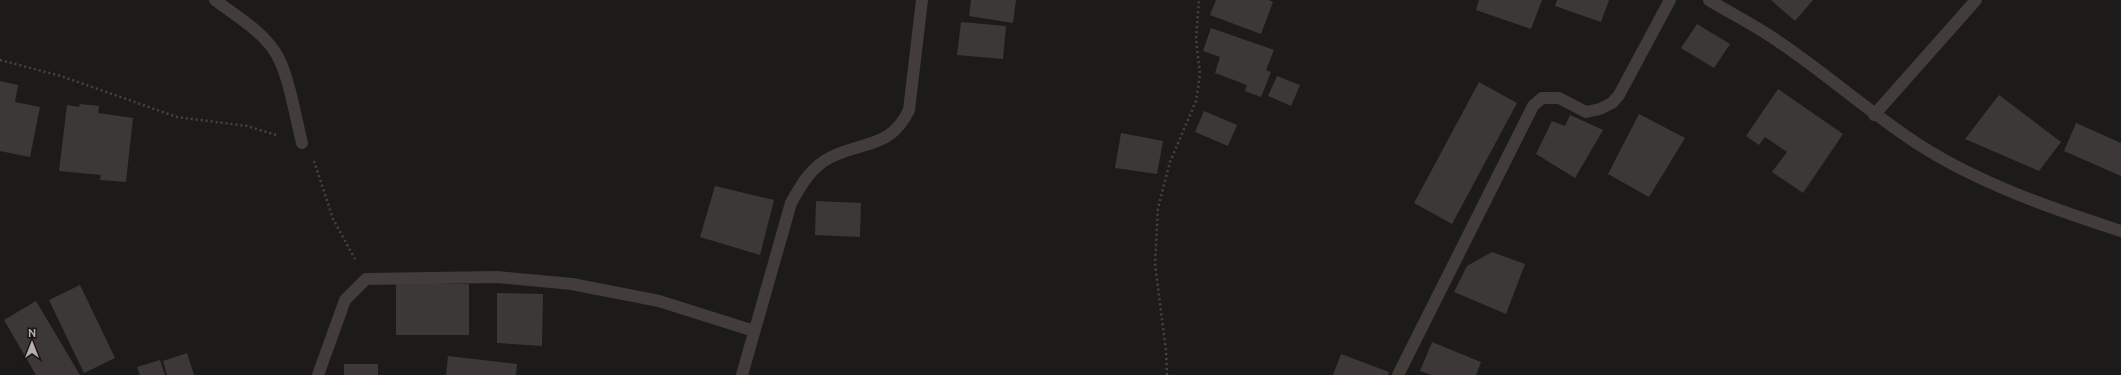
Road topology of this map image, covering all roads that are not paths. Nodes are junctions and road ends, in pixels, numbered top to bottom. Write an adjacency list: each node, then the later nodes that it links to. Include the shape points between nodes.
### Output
1 (215, 0): 7 (street, via 257,32 276,53 282,65)
2 (922, 0): 9 (street, via 909,110 902,124 892,134 830,158 805,177 791,203)
3 (1670, 0): 12 (street, via 1612,104 1586,112 1559,98 1542,98 1534,106)
4 (1709, 0): 6 (street, via 1779,42)
5 (1976, 0): 6 (street)
6 (1874, 114): 8 (street, via 1922,147 1968,171 2020,194)
7 (302, 143)
8 (2121, 231)
9 (754, 331): 10 (street, via 659,301 572,284 497,277 366,279 345,300); 11 (street)
10 (318, 375)
11 (742, 375)
12 (1398, 375)

